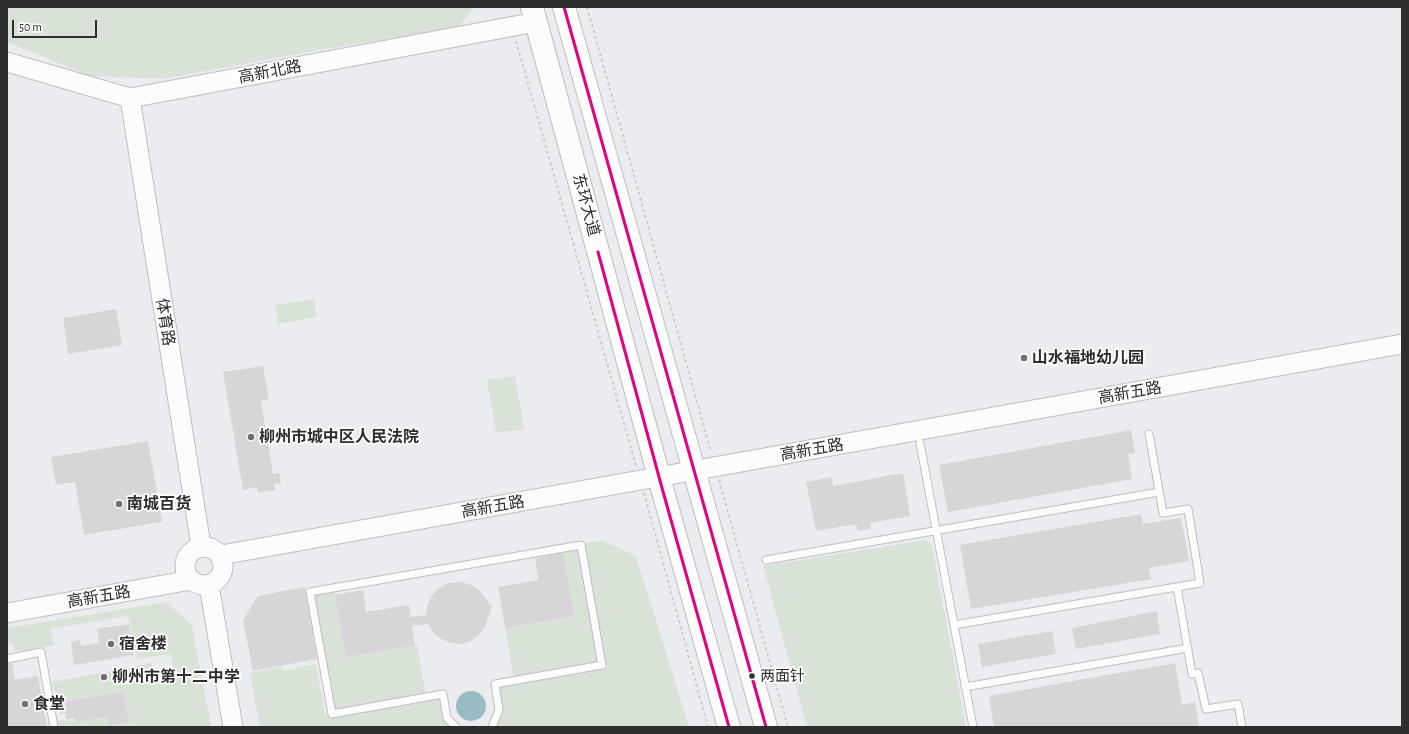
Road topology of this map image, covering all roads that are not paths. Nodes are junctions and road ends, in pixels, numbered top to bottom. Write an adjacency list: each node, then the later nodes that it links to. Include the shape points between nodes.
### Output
1 (564, 7): 10 (highway, 东环大道)
2 (534, 15): 4 (main road, 高新北路, via 512,26); 11 (highway, 东环大道)
3 (7, 62): 4 (main road, 高新北路)
4 (130, 98): 14 (main road, 体育路)
5 (1402, 344): 9 (main road, 高新五路)
6 (1402, 356): 8 (main road, 高新五路)
7 (1149, 434): 12 (lane)
8 (920, 443): 9 (main road, 高新五路); 13 (lane)
9 (717, 473): 10 (main road, 高新五路)
10 (696, 477): 11 (main road, 高新五路); 30 (highway, 东环大道)
11 (651, 485): 16 (main road, 高新五路); 29 (highway, 东环大道)
12 (1159, 492): 13 (lane); 18 (lane, via 1163,513 1188,509 1200,583)
13 (937, 531): 15 (lane); 21 (lane)
14 (201, 546): 16 (main road, via 216,550); 17 (main road, via 192,551 186,559)
15 (766, 560)
16 (222, 561): 17 (main road, via 222,574 219,579)
17 (195, 578): 19 (main road, 高新五路); 20 (main road, 高新五路); 26 (main road)
18 (1177, 587): 21 (lane); 22 (lane)
19 (7, 601)
20 (7, 613)
21 (954, 626): 24 (lane)
22 (1188, 648): 24 (lane); 32 (lane, via 1192,674 1198,672 1206,709 1238,704)
23 (7, 659): 25 (lane, via 41,652)
24 (965, 687): 31 (lane)
25 (54, 727)
26 (234, 727)
27 (456, 727): 28 (lane, via 447,718 443,694 332,714 310,592 582,545 602,665 495,684 499,710)
28 (492, 727)
29 (729, 727)
30 (766, 727)
31 (973, 727)
32 (1242, 727)

